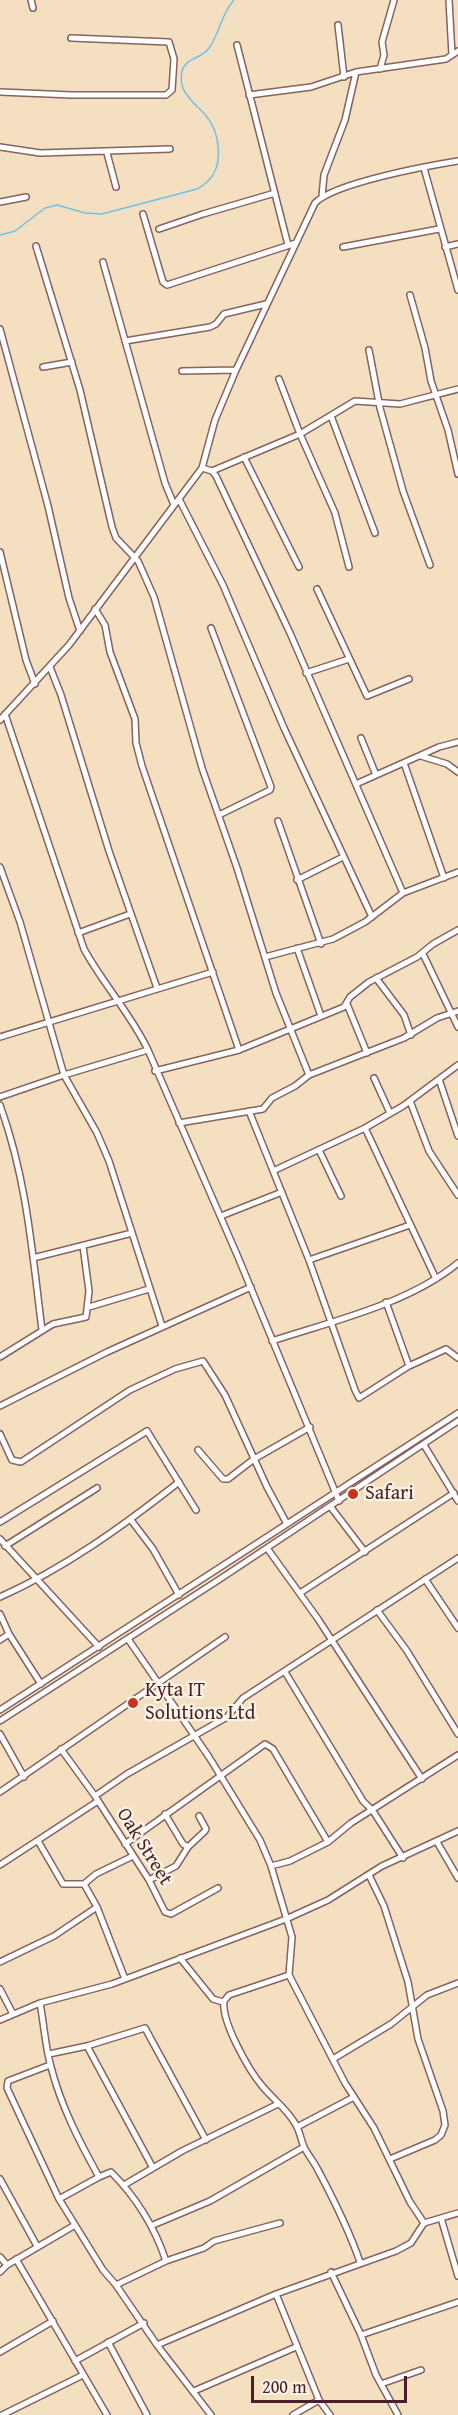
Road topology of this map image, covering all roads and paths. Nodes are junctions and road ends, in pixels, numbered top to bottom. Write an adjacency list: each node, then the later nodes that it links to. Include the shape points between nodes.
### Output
1 (31, 0): 4 (street)
2 (394, 0): 10 (street, via 382,42)
3 (449, 0): 9 (street)
4 (33, 8)
5 (338, 26): 12 (street)
6 (71, 38): 13 (street, via 169,42 174,59 172,90 166,95)
7 (237, 45): 14 (street)
8 (458, 51): 9 (street)
9 (452, 55): 10 (street)
10 (380, 69): 11 (street)
11 (356, 72): 12 (street); 22 (street, via 345,120 324,175)
12 (344, 77): 14 (street, via 311,87)
13 (0, 92)
14 (249, 95): 21 (street)
15 (0, 147): 17 (street, via 40,153)
16 (170, 149): 17 (street)
17 (107, 153): 20 (street)
18 (458, 161): 19 (street)
19 (424, 168): 22 (street); 27 (street)
20 (116, 187)
21 (275, 193): 26 (street); 30 (street)
22 (322, 196): 28 (street)
23 (26, 197): 24 (street)
24 (0, 202)
25 (143, 214): 30 (street, via 167,285)
26 (159, 229)
27 (440, 229): 32 (street); 33 (street)
28 (296, 243): 30 (street); 37 (street)
29 (458, 244): 33 (street)
30 (288, 245)
31 (36, 246): 41 (street)
32 (343, 247)
33 (445, 247): 35 (street)
34 (103, 262): 39 (street)
35 (458, 290)
36 (410, 295): 47 (street)
37 (266, 304): 39 (street, via 224,314 210,327); 43 (street)
38 (0, 329): 67 (street)
39 (125, 341): 56 (street)
40 (369, 350): 48 (street)
41 (72, 362): 42 (street); 59 (street, via 112,527 116,538)
42 (43, 367)
43 (236, 370): 44 (street); 52 (street, via 215,420)
44 (182, 371)
45 (279, 379): 50 (street)
46 (458, 389): 47 (street)
47 (435, 394): 48 (street, via 400,404); 54 (street)
48 (381, 403): 49 (street, via 355,401); 60 (street, via 403,491)
49 (331, 416): 50 (street); 57 (street)
50 (300, 434): 51 (street); 62 (street, via 335,513)
51 (244, 457): 53 (street); 61 (street)
52 (202, 468): 53 (street); 55 (street)
53 (212, 471): 70 (street)
54 (458, 471)
55 (179, 499): 56 (street); 84 (street, via 223,585)
56 (174, 505): 59 (street)
57 (375, 533)
58 (0, 552): 63 (street)
59 (134, 557): 65 (street); 82 (street, via 154,597 196,748)
60 (430, 565)
61 (299, 567)
62 (349, 567)
63 (3, 579): 72 (street)
64 (317, 589): 68 (street)
65 (95, 609): 67 (street); 98 (street, via 105,625 110,652 135,719 142,766)
66 (211, 628): 82 (street, via 271,787 260,797)
67 (80, 631): 69 (street)
68 (349, 659): 70 (street); 71 (street, via 367,696)
69 (50, 667): 72 (street); 90 (street)
70 (306, 673): 81 (street)
71 (409, 679)
72 (35, 684): 73 (street)
73 (5, 714): 74 (street); 93 (street)
74 (0, 720)
75 (361, 738): 80 (street)
76 (458, 742): 77 (street)
77 (421, 756): 78 (street); 79 (street)
78 (404, 763): 80 (street); 87 (street)
79 (458, 772)
80 (376, 775): 81 (street)
81 (356, 784): 89 (street)
82 (219, 814): 97 (street)
83 (278, 821): 88 (street)
84 (343, 857): 88 (street); 91 (street)
85 (0, 867): 105 (street)
86 (458, 872): 87 (street)
87 (444, 878): 89 (street)
88 (297, 880): 94 (street)
89 (404, 893): 91 (street)
90 (130, 914): 93 (street); 100 (street)
91 (372, 917): 94 (street)
92 (458, 931): 96 (street)
93 (78, 933): 101 (street, via 92,964)
94 (321, 944): 95 (street)
95 (297, 948): 97 (street); 104 (street)
96 (423, 954): 99 (street); 103 (street)
97 (265, 957): 107 (street)
98 (213, 972): 100 (street); 111 (street)
99 (376, 978): 102 (street); 108 (street, via 404,1015)
100 (157, 988): 101 (street)
101 (117, 1000): 105 (street); 110 (street)
102 (347, 1004): 104 (street); 112 (street)
103 (455, 1012): 106 (street); 108 (street, via 437,1018)
104 (321, 1016): 107 (street)
105 (48, 1021): 109 (street); 115 (street)
106 (458, 1027)
107 (291, 1030): 111 (street); 116 (street)
108 (411, 1035): 112 (street)
109 (0, 1037)
110 (148, 1050): 114 (street); 115 (street)
111 (239, 1050): 114 (street)
112 (367, 1053): 116 (street)
113 (458, 1065): 118 (street)
114 (155, 1071): 124 (street)
115 (64, 1075): 119 (street); 134 (street, via 100,1139)
116 (309, 1075): 122 (street, via 272,1098 263,1109)
117 (374, 1078): 123 (street)
118 (439, 1079): 120 (street); 126 (street)
119 (0, 1097)
120 (411, 1101): 123 (street); 130 (street, via 429,1151)
121 (0, 1105): 136 (street, via 21,1173)
122 (249, 1112): 124 (street); 128 (street)
123 (390, 1113): 125 (street)
124 (179, 1122): 132 (street)
125 (365, 1128): 127 (street); 133 (street)
126 (458, 1136)
127 (319, 1150): 128 (street); 131 (street)
128 (273, 1171): 129 (street)
129 (282, 1192): 132 (street); 137 (street)
130 (458, 1195)
131 (340, 1196)
132 (221, 1216): 140 (street)
133 (410, 1225): 137 (street); 139 (street)
134 (132, 1233): 135 (street); 141 (street)
135 (83, 1246): 136 (street); 143 (street)
136 (33, 1258): 146 (street)
137 (309, 1260): 144 (street)
138 (458, 1263): 139 (street)
139 (436, 1279): 142 (street)
140 (250, 1287): 145 (street); 147 (street)
141 (149, 1289): 143 (street); 145 (street)
142 (386, 1302): 144 (street); 150 (street)
143 (89, 1307): 146 (street, via 82,1319)
144 (331, 1321): 147 (street); 150 (street, via 360,1398)
145 (162, 1326): 151 (street)
146 (42, 1330): 148 (street)
147 (272, 1341): 154 (street)
148 (0, 1358)
149 (458, 1358): 150 (street, via 446,1349)
150 (409, 1366)
151 (0, 1406)
152 (458, 1413): 162 (street)
153 (458, 1421): 156 (street)
154 (310, 1427): 158 (street); 162 (street)
155 (0, 1434): 158 (street, via 12,1460 21,1462 130,1390 203,1361 225,1395)
156 (424, 1445): 161 (street); 163 (street)
157 (198, 1450): 158 (street, via 223,1479)
158 (254, 1459): 169 (street)
159 (179, 1482): 166 (street); 167 (street); 168 (street, via 147,1431)
160 (97, 1488): 171 (street)
161 (454, 1493): 164 (street); 173 (street)
162 (336, 1494): 163 (street); 169 (street)
163 (339, 1501): 165 (street)
164 (458, 1501)
165 (330, 1506): 172 (street); 173 (street)
166 (196, 1510)
167 (131, 1520): 176 (street); 178 (street)
168 (0, 1522)
169 (287, 1524): 178 (street)
170 (0, 1539): 171 (street)
171 (5, 1546): 176 (street)
172 (267, 1548): 177 (street); 185 (street)
173 (365, 1552): 177 (street)
174 (458, 1558): 175 (street)
175 (425, 1579): 180 (street); 182 (street)
176 (38, 1580): 179 (street); 188 (street)
177 (300, 1593): 187 (street)
178 (179, 1595): 188 (street)
179 (0, 1597)
180 (377, 1610): 187 (street); 197 (street)
181 (0, 1614): 183 (street)
182 (458, 1628)
183 (9, 1634): 186 (street); 191 (street)
184 (225, 1637): 190 (street)
185 (128, 1639): 190 (street); 193 (street)
186 (0, 1640)
187 (331, 1640): 189 (street); 203 (street)
188 (99, 1647): 191 (street)
189 (285, 1672): 198 (street, via 243,1698 227,1717); 206 (street, via 363,1802)
190 (157, 1683): 198 (street); 199 (street)
191 (41, 1684): 192 (street)
192 (14, 1701): 193 (street); 194 (street)
193 (20, 1708): 195 (street)
194 (0, 1710)
195 (0, 1721)
196 (0, 1734): 202 (street)
197 (458, 1734)
198 (195, 1737): 201 (street); 205 (street, via 127,1774)
199 (61, 1749): 202 (street); 205 (street, Oak Street)
200 (458, 1755): 203 (street)
201 (221, 1775): 207 (street); 211 (street, via 261,1745 268,1744); 218 (street)
202 (24, 1777): 204 (street)
203 (422, 1779): 206 (street)
204 (0, 1792)
205 (97, 1799): 210 (street); 213 (street, Oak Street)
206 (373, 1811): 211 (street); 216 (street)
207 (165, 1814): 213 (street); 214 (street)
208 (199, 1816): 214 (street, via 206,1830)
209 (458, 1831): 212 (street)
210 (38, 1841): 217 (street); 222 (street, via 63,1884)
211 (328, 1842): 218 (street)
212 (437, 1842): 216 (street); 220 (street)
213 (125, 1844): 215 (street, Oak Street)
214 (188, 1847): 221 (street, via 181,1862)
215 (133, 1857): 221 (street, Oak Street); 222 (street)
216 (403, 1858): 219 (street)
217 (0, 1865)
218 (271, 1866): 225 (street)
219 (369, 1875): 225 (street, via 328,1900); 234 (street, via 384,1906 408,1982)
220 (458, 1878)
221 (149, 1880): 223 (street, Oak Street, via 168,1914)
222 (84, 1884): 224 (street)
223 (218, 1888)
224 (98, 1907): 227 (street, via 54,1936); 229 (street)
225 (285, 1919): 226 (street); 228 (street, via 292,1937)
226 (180, 1958): 229 (street); 232 (street, via 213,1999)
227 (0, 1962)
228 (289, 1975): 232 (street, via 229,1995); 239 (street)
229 (125, 1979): 233 (street)
230 (458, 1984): 234 (street, via 427,1995)
231 (0, 1989): 235 (street)
232 (223, 2002): 242 (street, via 226,2022 251,2070)
233 (40, 2003): 235 (street); 238 (street)
234 (411, 2008): 239 (street, via 383,2030); 246 (street, via 446,2126 435,2140)
235 (13, 2014): 236 (street)
236 (0, 2020)
237 (87, 2046): 238 (street); 244 (street, via 146,2029); 247 (street)
238 (49, 2054): 240 (street)
239 (333, 2059): 241 (street)
240 (50, 2065): 248 (street, via 73,2131); 251 (street, via 6,2084)
241 (354, 2097): 243 (street); 246 (street)
242 (278, 2104): 243 (street); 244 (street)
243 (297, 2127): 245 (street)
244 (206, 2140): 247 (street)
245 (304, 2147): 257 (street, via 210,2201); 262 (street, via 342,2216)
246 (390, 2159): 255 (street)
247 (153, 2168): 250 (street)
248 (99, 2177): 250 (street, via 110,2172); 251 (street)
249 (0, 2179): 258 (street)
250 (124, 2185): 257 (street)
251 (59, 2199): 256 (street)
252 (458, 2213): 253 (street)
253 (441, 2218): 255 (street); 266 (street)
254 (280, 2223): 261 (street, via 214,2241)
255 (424, 2223): 262 (street, via 411,2243)
256 (75, 2225): 258 (street); 267 (street)
257 (153, 2225): 261 (street)
258 (38, 2246): 260 (street)
259 (0, 2257): 263 (street)
260 (16, 2259): 263 (street); 270 (street)
261 (166, 2260): 267 (street)
262 (360, 2262): 265 (street)
263 (7, 2265): 264 (street)
264 (0, 2272)
265 (331, 2272): 268 (street); 272 (street)
266 (458, 2276)
267 (116, 2285): 271 (street)
268 (276, 2294): 274 (street); 275 (street)
269 (458, 2302): 272 (street)
270 (53, 2321): 276 (street); 277 (street)
271 (144, 2323): 273 (street); 274 (street)
272 (361, 2335): 280 (street)
273 (108, 2342): 277 (street); 285 (street)
274 (157, 2345): 281 (street)
275 (297, 2347): 281 (street); 282 (street)
276 (0, 2352)
277 (75, 2361): 279 (street)
278 (421, 2370): 280 (street)
279 (82, 2375): 283 (street); 284 (street)
280 (381, 2385): 289 (street)
281 (194, 2391): 286 (street)
282 (319, 2400): 287 (street); 288 (street)
283 (2, 2415)
284 (106, 2415)
285 (147, 2415)
286 (211, 2415)
287 (293, 2415)
288 (330, 2415)
289 (398, 2415)

